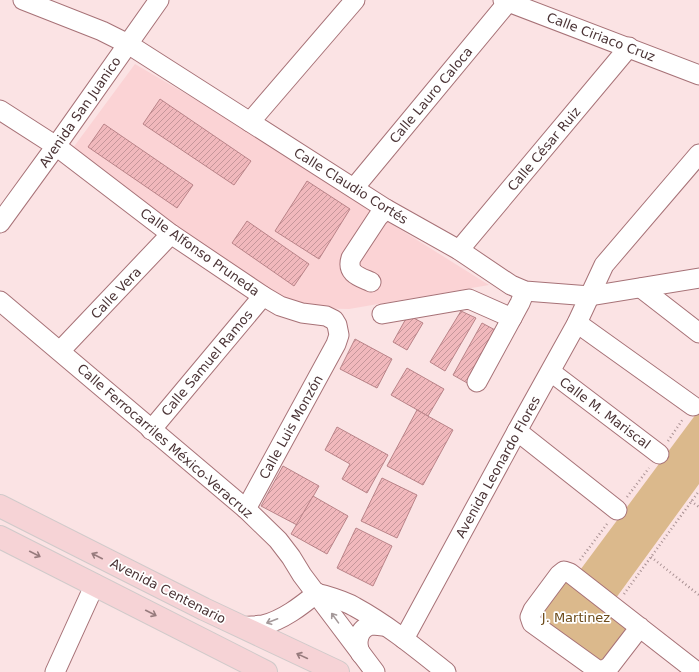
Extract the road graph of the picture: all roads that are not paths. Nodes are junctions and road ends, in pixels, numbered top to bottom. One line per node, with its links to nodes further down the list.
1 (23, 0): 5 (street, Calle Claudio Cortés)
2 (159, 0): 5 (street, Avenida San Juanico)
3 (355, 0): 9 (street)
4 (506, 1): 6 (street, Calle Ciriaco Cruz); 12 (street, Calle Lauro Caloca)
5 (128, 44): 9 (street, Calle Claudio Cortés); 10 (street, Avenida San Juanico)
6 (629, 47): 7 (street, Calle Ciriaco Cruz); 16 (street, Calle César Ruiz)
7 (699, 75)
8 (0, 110): 10 (street, Calle Alfonso Pruneda)
9 (250, 122): 12 (street, Calle Claudio Cortés)
10 (56, 146): 14 (street, Avenida San Juanico); 15 (street, Calle Alfonso Pruneda)
11 (699, 154): 22 (street, Avenida Leonardo Flores)
12 (354, 188): 13 (street, Calle Claudio Cortés)
13 (386, 209): 16 (street, Calle Claudio Cortés); 18 (street)
14 (0, 223)
15 (171, 234): 21 (street, Calle Alfonso Pruneda); 29 (street, Calle Vera)
16 (459, 250): 20 (street, Calle Claudio Cortés)
17 (699, 278): 19 (street, Calle Claudio Cortés)
18 (372, 282)
19 (641, 288): 22 (street, Calle Claudio Cortés); 27 (street)
20 (525, 291): 22 (street, Calle Claudio Cortés); 25 (street)
21 (263, 296): 28 (street, Calle Alfonso Pruneda); 33 (street, Calle Samuel Ramos)
22 (590, 296): 26 (street, Avenida Leonardo Flores)
23 (0, 301): 29 (street, Calle Ferrocarriles México-Veracruz)
24 (382, 314): 25 (street)
25 (512, 318): 31 (street)
26 (577, 323): 30 (street, Avenida Leonardo Flores); 32 (street)
27 (699, 333)
28 (336, 344): 37 (street, Calle Luis Monzón)
29 (60, 351): 33 (street, Calle Ferrocarriles México-Veracruz)
30 (551, 372): 34 (street, Avenida Leonardo Flores); 35 (street, Calle M. Mariscal)
31 (477, 382)
32 (692, 406)
33 (151, 430): 37 (street, Calle Ferrocarriles México-Veracruz)
34 (517, 431): 38 (street); 45 (street, Avenida Leonardo Flores)
35 (659, 454)
36 (0, 506): 43 (main road, Avenida Centenario, one-way to 36)
37 (246, 509): 41 (street, Calle Ferrocarriles México-Veracruz)
38 (617, 510)
39 (0, 536): 40 (main road, Avenida Centenario, one-way to 40)
40 (94, 584): 47 (street); 48 (main road, Avenida Centenario, one-way to 48)
41 (317, 593): 42 (street); 43 (street, one-way to 43); 46 (street, Calle Ferrocarriles México-Veracruz, one-way to 41)
42 (385, 626): 45 (street); 46 (street)
43 (241, 627): 49 (main road, Avenida Centenario, one-way to 43)
44 (640, 628): 44 (street); 52 (street)
45 (404, 639): 51 (street)
46 (361, 654): 50 (street, Calle Ferrocarriles México-Veracruz)
47 (55, 672)
48 (266, 672)
49 (338, 672)
50 (375, 672)
51 (446, 672)
52 (697, 672)

